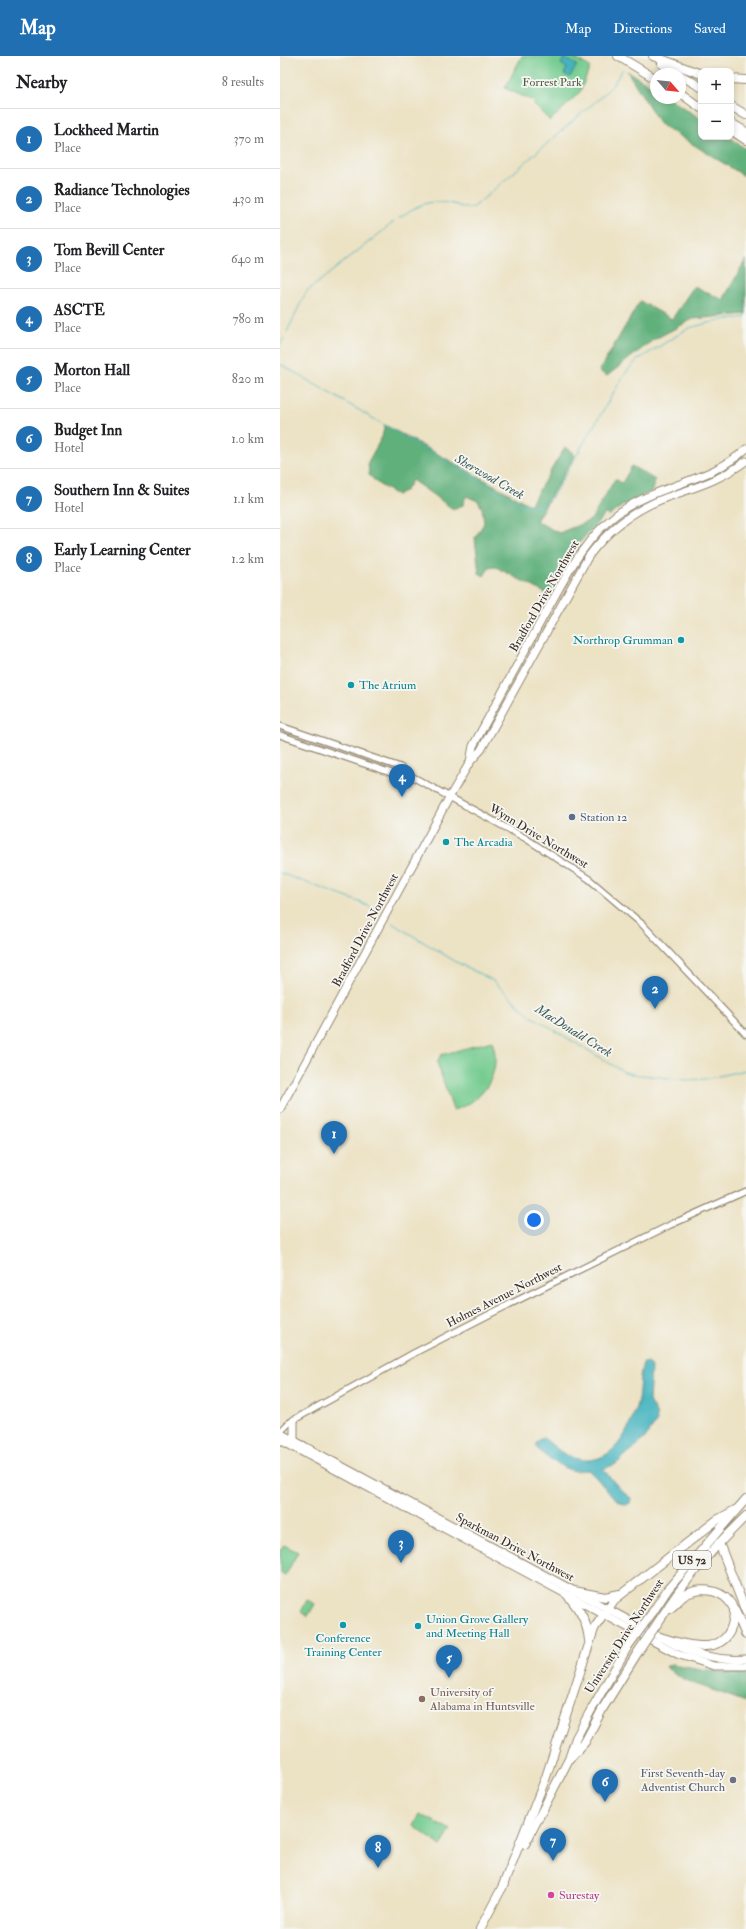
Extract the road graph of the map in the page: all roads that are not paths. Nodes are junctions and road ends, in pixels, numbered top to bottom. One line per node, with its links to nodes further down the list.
1 (618, 56): 6 (highway)
2 (649, 56): 4 (highway)
3 (653, 56): 5 (highway)
4 (669, 68)
5 (698, 73)
6 (650, 75)
7 (686, 78): 10 (highway)
8 (734, 79): 9 (highway)
9 (746, 80)
10 (698, 85)
11 (686, 96): 13 (highway)
12 (686, 97): 14 (highway)
13 (699, 104)
14 (698, 106)
15 (734, 108): 16 (highway)
16 (746, 115)
17 (734, 125): 19 (highway)
18 (734, 132): 20 (highway)
19 (746, 132)
20 (746, 140)
21 (746, 449): 25 (main road, Bradford Drive Northwest)
22 (746, 461): 25 (main road, Bradford Drive Northwest)
23 (280, 726): 26 (street, Wynn Drive Northwest)
24 (280, 735): 26 (street, Wynn Drive Northwest)
25 (470, 762): 27 (main road, Bradford Drive Northwest)
26 (411, 776): 27 (street, Wynn Drive Northwest)
27 (450, 796): 28 (street, Wynn Drive Northwest); 29 (main road, Bradford Drive Northwest)
28 (746, 1034)
29 (280, 1109)
30 (746, 1191): 31 (street, Holmes Avenue Northwest)
31 (294, 1420): 32 (street, Holmes Avenue Northwest); 34 (main road)
32 (280, 1432): 34 (main road, Sparkman Drive Northwest)
33 (280, 1440): 39 (main road, Sparkman Drive Northwest)
34 (294, 1440): 39 (main road, Sparkman Drive Northwest)
35 (746, 1499): 36 (highway, University Drive Northwest / US 72)
36 (735, 1510): 40 (highway); 50 (highway, University Drive Northwest / US 72, bridge)
37 (746, 1516): 38 (highway, University Drive Northwest / US 72)
38 (719, 1543): 43 (highway); 44 (highway, University Drive Northwest / US 72)
39 (571, 1594): 40 (highway); 42 (main road, Sparkman Drive Northwest); 47 (highway)
40 (621, 1594): 42 (highway)
41 (734, 1611): 44 (highway); 45 (highway); 46 (highway)
42 (607, 1612): 46 (main road, Sparkman Drive Northwest); 47 (highway); 49 (main road, Sparkman Drive Northwest)
43 (746, 1612)
44 (663, 1615): 51 (highway, University Drive Northwest / US 72, bridge)
45 (746, 1635)
46 (660, 1637): 48 (main road, Sparkman Drive Northwest)
47 (589, 1644): 53 (highway)
48 (746, 1659)
49 (746, 1666)
50 (611, 1674): 51 (highway, US 72); 52 (highway, University Drive Northwest / US 72)
51 (594, 1724): 52 (highway, University Drive Northwest / US 72)
52 (569, 1759): 53 (highway, University Drive Northwest / US 72)
53 (502, 1888): 54 (highway, University Drive Northwest / US 72)
54 (480, 1929)

